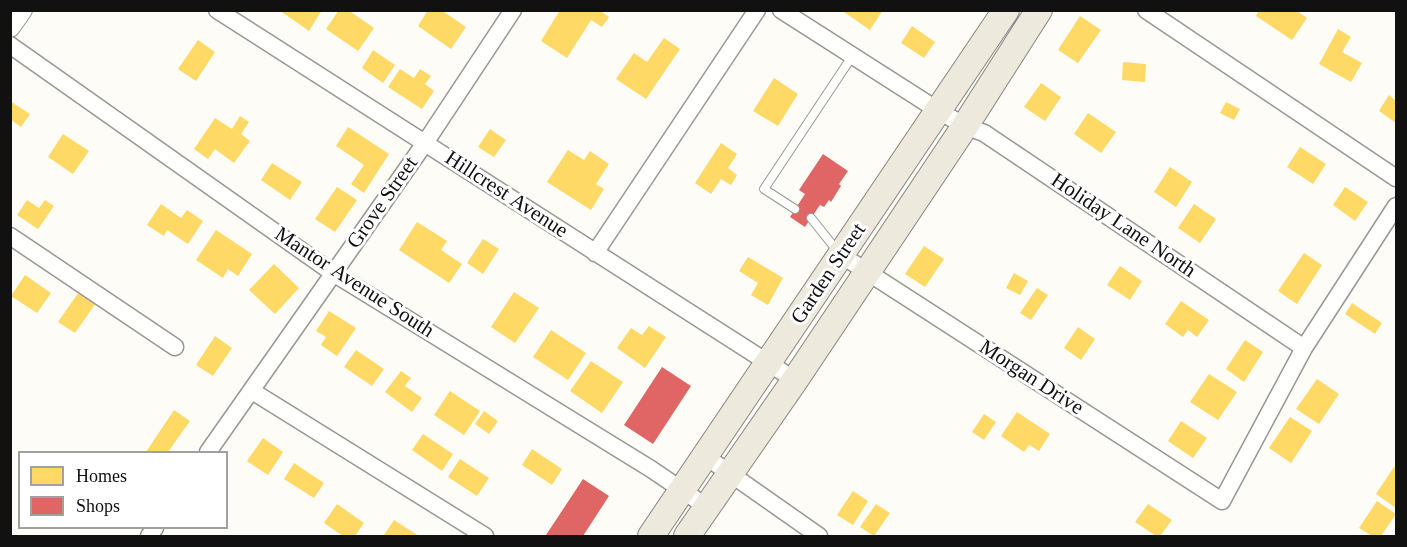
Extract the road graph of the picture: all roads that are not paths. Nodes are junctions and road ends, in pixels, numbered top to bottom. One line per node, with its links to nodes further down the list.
1 (22, 10): 9 (street)
2 (217, 10): 14 (street, Hillcrest Avenue)
3 (513, 10): 14 (street, Grove Street)
4 (757, 10): 20 (street)
5 (781, 10): 11 (street, Holiday Lane North)
6 (1006, 10): 12 (main road, Garden Street)
7 (1039, 10): 13 (main road, Garden Street)
8 (1146, 10): 15 (street)
9 (10, 27)
10 (10, 45): 23 (street, Mantor Avenue South)
11 (853, 55): 12 (street, Holiday Lane North); 17 (lane)
12 (939, 111): 13 (street, Holiday Lane North); 21 (main road, Garden Street)
13 (965, 126): 22 (main road, Garden Street); 25 (street, Holiday Lane North)
14 (425, 143): 20 (street, Hillcrest Avenue); 23 (street, Grove Street)
15 (1396, 178)
16 (1396, 206): 25 (street)
17 (795, 209)
18 (811, 218): 21 (lane)
19 (10, 237): 24 (street)
20 (595, 253): 26 (street, Hillcrest Avenue)
21 (841, 255): 22 (street, Morgan Drive); 26 (main road, Garden Street)
22 (867, 272): 25 (street, Morgan Drive); 27 (main road, Garden Street)
23 (333, 273): 28 (street, Grove Street); 32 (street, Mantor Avenue South)
24 (175, 347)
25 (1304, 348)
26 (768, 363): 27 (street, Hillcrest Avenue); 30 (main road, Garden Street)
27 (795, 380): 31 (main road, Garden Street)
28 (252, 391): 29 (street, Grove Street); 34 (street)
29 (209, 451)
30 (705, 456): 31 (street); 32 (main road, Garden Street)
31 (730, 474): 33 (main road, Garden Street); 37 (street)
32 (682, 490): 33 (street, Mantor Avenue South); 35 (main road, Garden Street)
33 (707, 507): 36 (main road, Garden Street)
34 (485, 537)
35 (651, 537)
36 (687, 537)
37 (819, 537)

